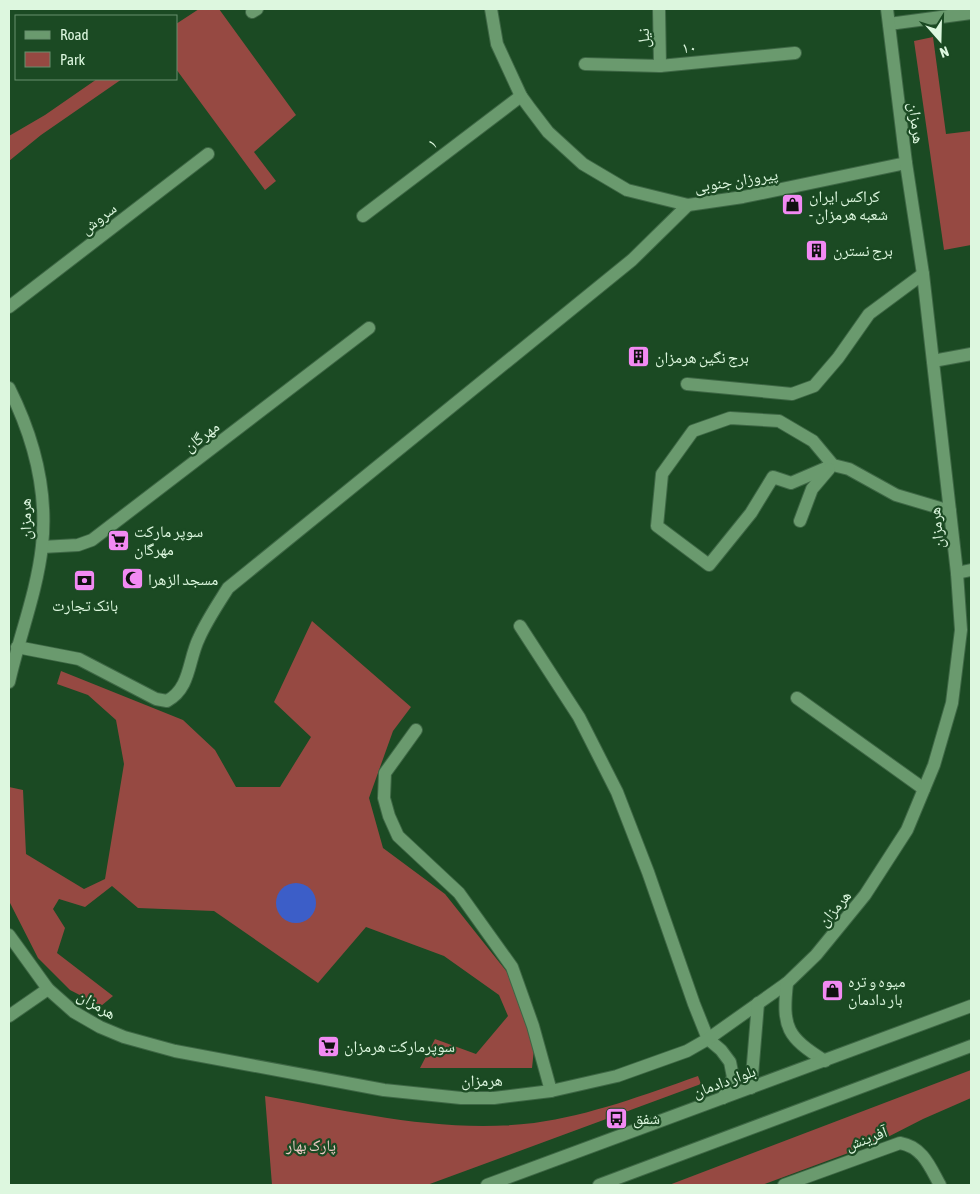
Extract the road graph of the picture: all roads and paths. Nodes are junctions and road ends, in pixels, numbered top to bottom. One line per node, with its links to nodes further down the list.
1 (491, 9): 9 (street, پیروزان جنوبی)
2 (659, 9): 8 (street, نیل)
3 (887, 9): 5 (street, هرمزان)
4 (971, 13): 5 (street)
5 (888, 24): 11 (street, هرمزان)
6 (795, 53): 8 (street, ۱۰)
7 (585, 64): 8 (street, ۱۰)
8 (660, 66)
9 (521, 96): 12 (street, پیروزان جنوبی); 13 (street, ۱)
10 (208, 154): 15 (street, سروش)
11 (906, 163): 12 (street, پیروزان جنوبی); 14 (street, هرمزان)
12 (688, 205): 28 (street)
13 (363, 216)
14 (923, 274): 18 (street, هرمزان); 19 (street)
15 (9, 307)
16 (370, 328): 24 (street, مهرگان)
17 (971, 354): 18 (street)
18 (933, 361): 22 (street, هرمزان)
19 (687, 384)
20 (9, 388): 24 (street, هرمزان)
21 (832, 465): 21 (street); 22 (street); 23 (street)
22 (950, 511): 26 (street, هرمزان)
23 (800, 521)
24 (42, 547): 28 (street, هرمزان)
25 (971, 570): 26 (street)
26 (957, 573): 32 (street, هرمزان)
27 (520, 626): 39 (street)
28 (17, 647): 29 (street, هرمزان)
29 (9, 682)
30 (797, 698): 32 (street)
31 (416, 730): 43 (street)
32 (924, 789): 34 (street, هرمزان)
33 (9, 935): 35 (street, هرمزان)
34 (787, 983): 36 (street, هرمزان); 41 (street)
35 (48, 988): 38 (street); 43 (street, هرمزان)
36 (758, 1003): 39 (street, هرمزان); 42 (street)
37 (971, 1006): 41 (street, بلوار دادمان)
38 (9, 1016)
39 (708, 1039): 43 (street, هرمزان); 44 (street)
40 (971, 1046): 46 (street)
41 (824, 1061): 42 (street, بلوار دادمان)
42 (751, 1088): 44 (street, بلوار دادمان)
43 (551, 1091)
44 (723, 1098): 45 (street, بلوار دادمان)
45 (487, 1185)
46 (599, 1185)
47 (784, 1185): 48 (street, آفرینش)
48 (940, 1185)

